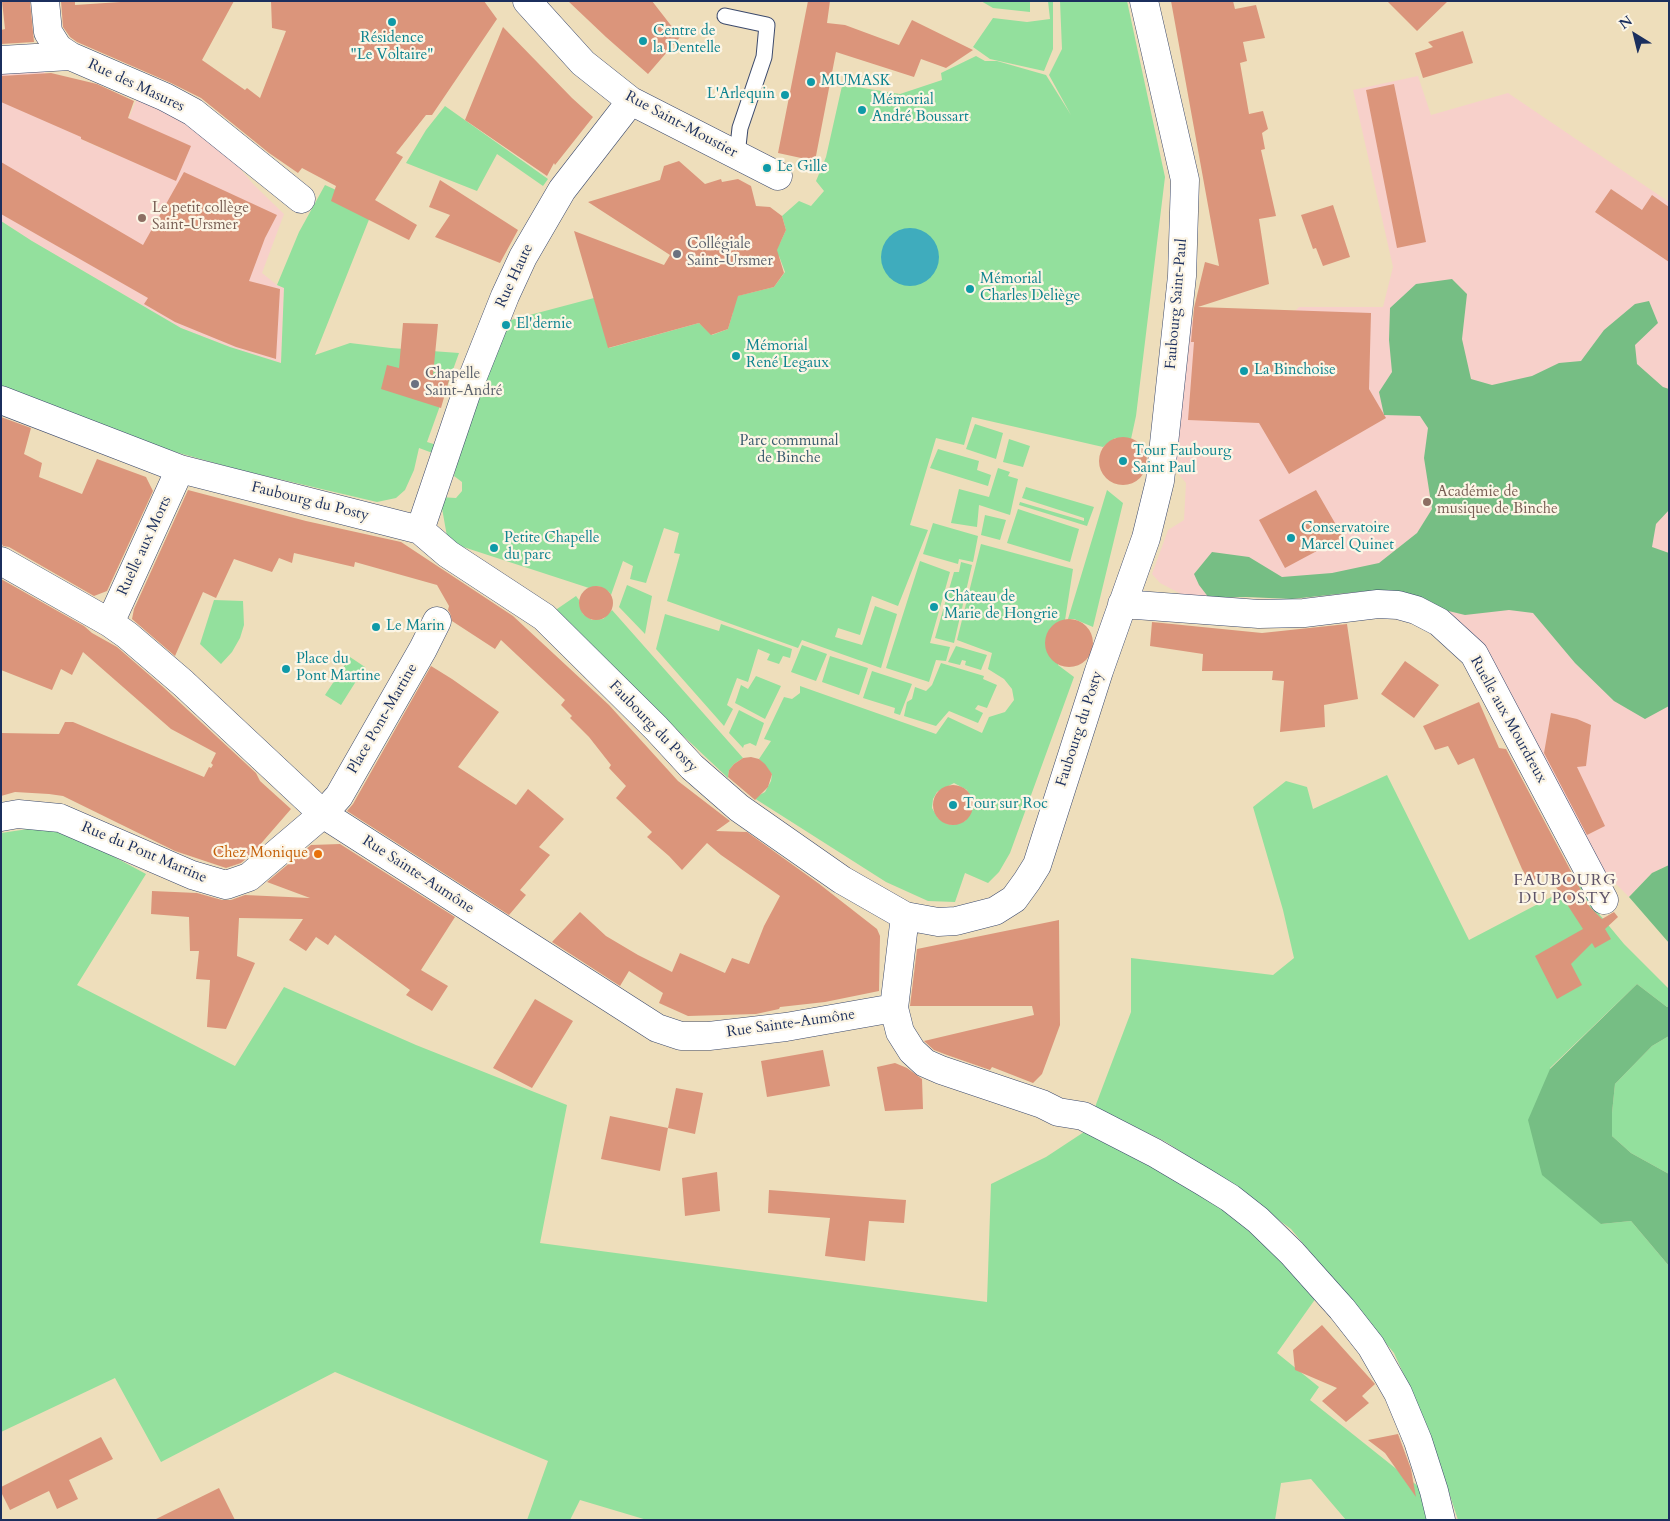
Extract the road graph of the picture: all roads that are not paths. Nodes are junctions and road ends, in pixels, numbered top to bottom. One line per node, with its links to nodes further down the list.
1 (45, 1): 5 (street)
2 (527, 1): 7 (street, Rue Saint-Moustier)
3 (1144, 1): 15 (street, Faubourg Saint-Paul)
4 (725, 16): 8 (lane)
5 (70, 56): 6 (street, Rue des Masures); 10 (street, Rue des Masures)
6 (1, 60)
7 (631, 101): 8 (street, Rue Saint-Moustier); 13 (street, Rue Haute)
8 (737, 155): 9 (street, Rue Saint-Moustier)
9 (778, 176)
10 (301, 199)
11 (1, 400): 12 (street, Faubourg du Posty)
12 (180, 469): 13 (street, Faubourg du Posty); 17 (street, Ruelle aux Morts)
13 (420, 530): 21 (street, Faubourg du Posty)
14 (1, 561): 17 (street, Rue Sainte-Aumône)
15 (1122, 604): 20 (street, Ruelle aux Mourdreux); 21 (street, Faubourg du Posty)
16 (437, 621): 18 (street, Place Pont-Martine)
17 (110, 623): 18 (street, Rue Sainte-Aumône)
18 (323, 814): 19 (street, Rue du Pont Martine); 22 (street, Rue Sainte-Aumône)
19 (1, 817)
20 (1604, 900)
21 (905, 916): 22 (street)
22 (894, 1008): 23 (street)
23 (1442, 1520)

